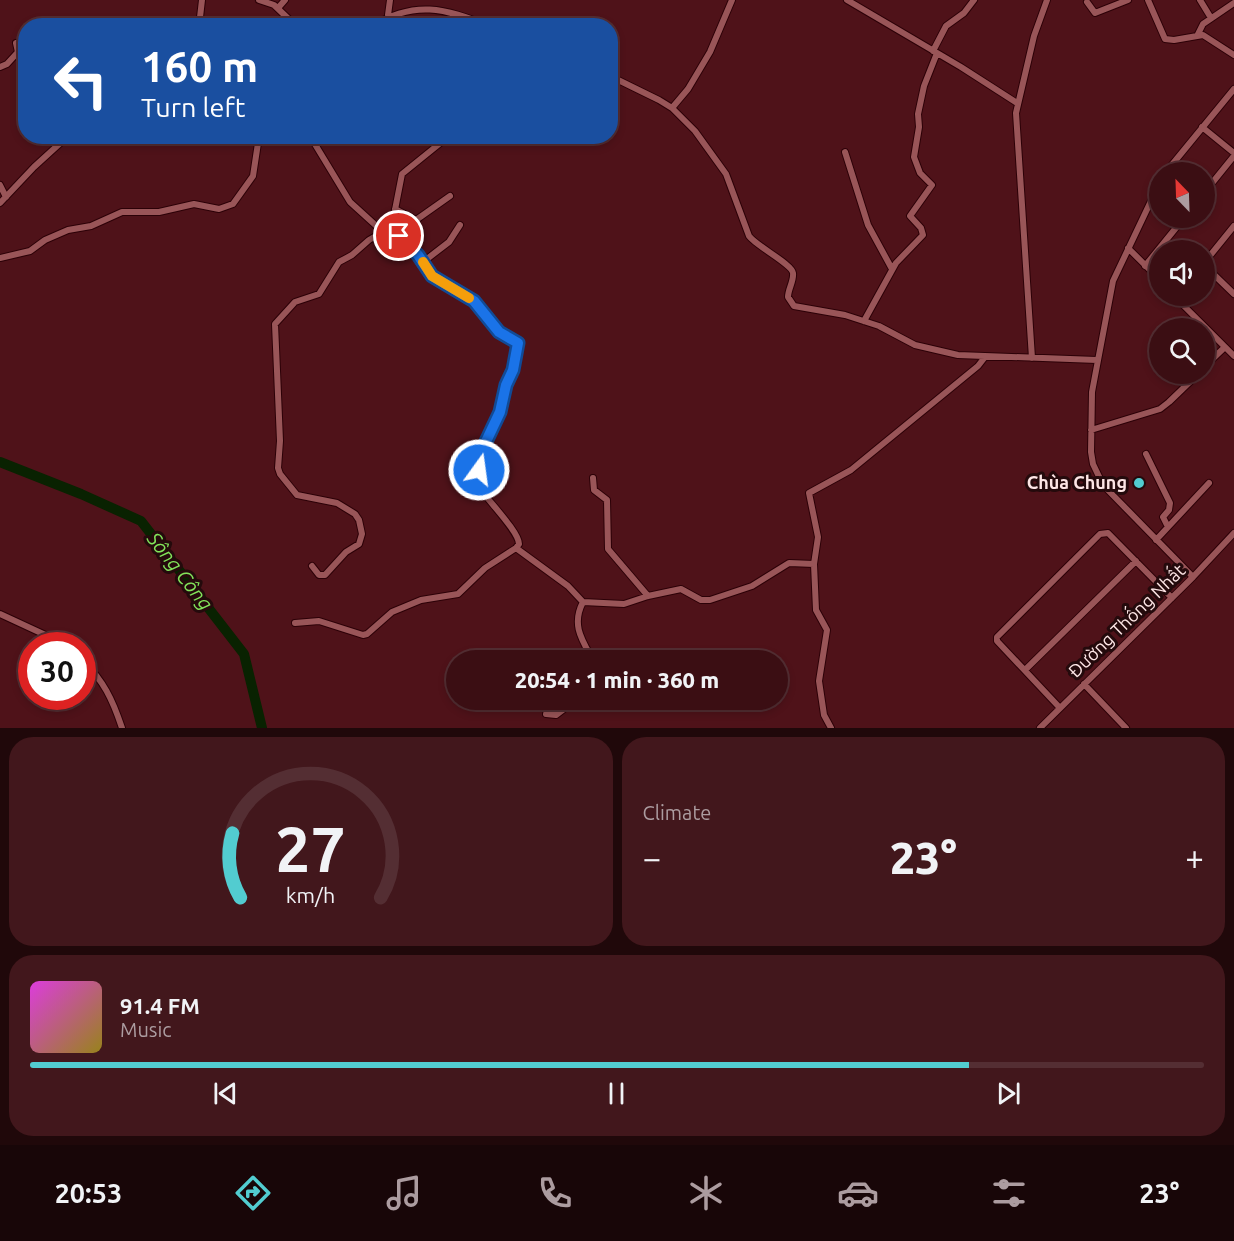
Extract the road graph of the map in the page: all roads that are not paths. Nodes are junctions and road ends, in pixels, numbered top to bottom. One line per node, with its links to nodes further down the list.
1 (202, 0): 16 (street)
2 (259, 0): 14 (street)
3 (285, 0): 14 (street)
4 (390, 0): 15 (street)
5 (732, 0): 29 (street)
6 (847, 0): 23 (street)
7 (974, 0): 23 (street)
8 (1047, 0): 28 (street)
9 (1128, 0): 12 (street)
10 (1148, 0): 21 (street)
11 (1200, 0): 20 (street)
12 (1087, 2)
13 (1234, 3): 20 (street)
14 (276, 4): 17 (street)
15 (388, 15): 18 (street); 19 (street)
16 (200, 18)
17 (289, 18)
18 (384, 18)
19 (470, 18)
20 (1211, 18): 21 (street)
21 (1198, 34): 24 (street)
22 (16, 43): 25 (street)
23 (935, 52): 28 (street); 54 (street)
24 (1234, 55)
25 (0, 67)
26 (618, 80): 29 (street)
27 (1234, 89): 30 (street)
28 (1017, 103): 64 (street)
29 (672, 108): 59 (street)
30 (1202, 127): 36 (street); 37 (street)
31 (59, 144): 41 (street)
32 (258, 144): 51 (street)
33 (315, 144): 48 (street)
34 (439, 144): 44 (street)
35 (845, 153): 54 (street)
36 (1234, 155): 38 (street)
37 (1174, 162)
38 (1215, 179)
39 (0, 185): 41 (street)
40 (450, 196): 44 (street)
41 (6, 197): 42 (street)
42 (0, 203)
43 (1149, 205): 49 (street)
44 (395, 209): 48 (street)
45 (460, 225): 52 (street)
46 (1234, 226): 50 (street)
47 (1177, 228): 53 (street)
48 (386, 230): 52 (street); 77 (street)
49 (1128, 248): 53 (street); 65 (street)
50 (1215, 250)
51 (0, 258)
52 (423, 262): 74 (street)
53 (1145, 266): 55 (street)
54 (892, 268): 59 (street)
55 (1149, 270)
56 (1215, 275): 57 (street)
57 (1234, 294)
58 (1186, 306): 60 (street)
59 (864, 321): 62 (street)
60 (1225, 347): 61 (street); 63 (street)
61 (1234, 356)
62 (985, 357): 64 (street); 76 (street)
63 (1215, 357)
64 (1032, 358): 65 (street)
65 (1097, 360): 67 (street)
66 (1188, 384): 67 (street)
67 (1091, 430): 73 (street)
68 (1146, 454): 71 (street)
69 (593, 478): 79 (street)
70 (1209, 483): 71 (street)
71 (1168, 527): 73 (street)
72 (1234, 533): 78 (street, Đường Thống Nhất)
73 (1156, 540): 78 (street)
74 (516, 548): 81 (street); 83 (street)
75 (1136, 561): 80 (street); 86 (street); 86 (street)
76 (814, 564): 79 (street); 93 (street)
77 (312, 566)
78 (1193, 577): 80 (street, Đường Thống Nhất)
79 (648, 596): 81 (street)
80 (1172, 598): 88 (street, Đường Thống Nhất)
81 (583, 602): 85 (street)
82 (0, 614): 84 (street)
83 (295, 624)
84 (39, 632)
85 (588, 650)
86 (1025, 670): 89 (street)
87 (96, 674): 92 (street)
88 (1084, 684): 89 (street, Đường Thống Nhất); 95 (street)
89 (1060, 708): 94 (street, Đường Thống Nhất)
90 (563, 710): 91 (street)
91 (546, 714)
92 (122, 728)
93 (831, 728)
94 (1040, 728)
95 (1126, 728)

